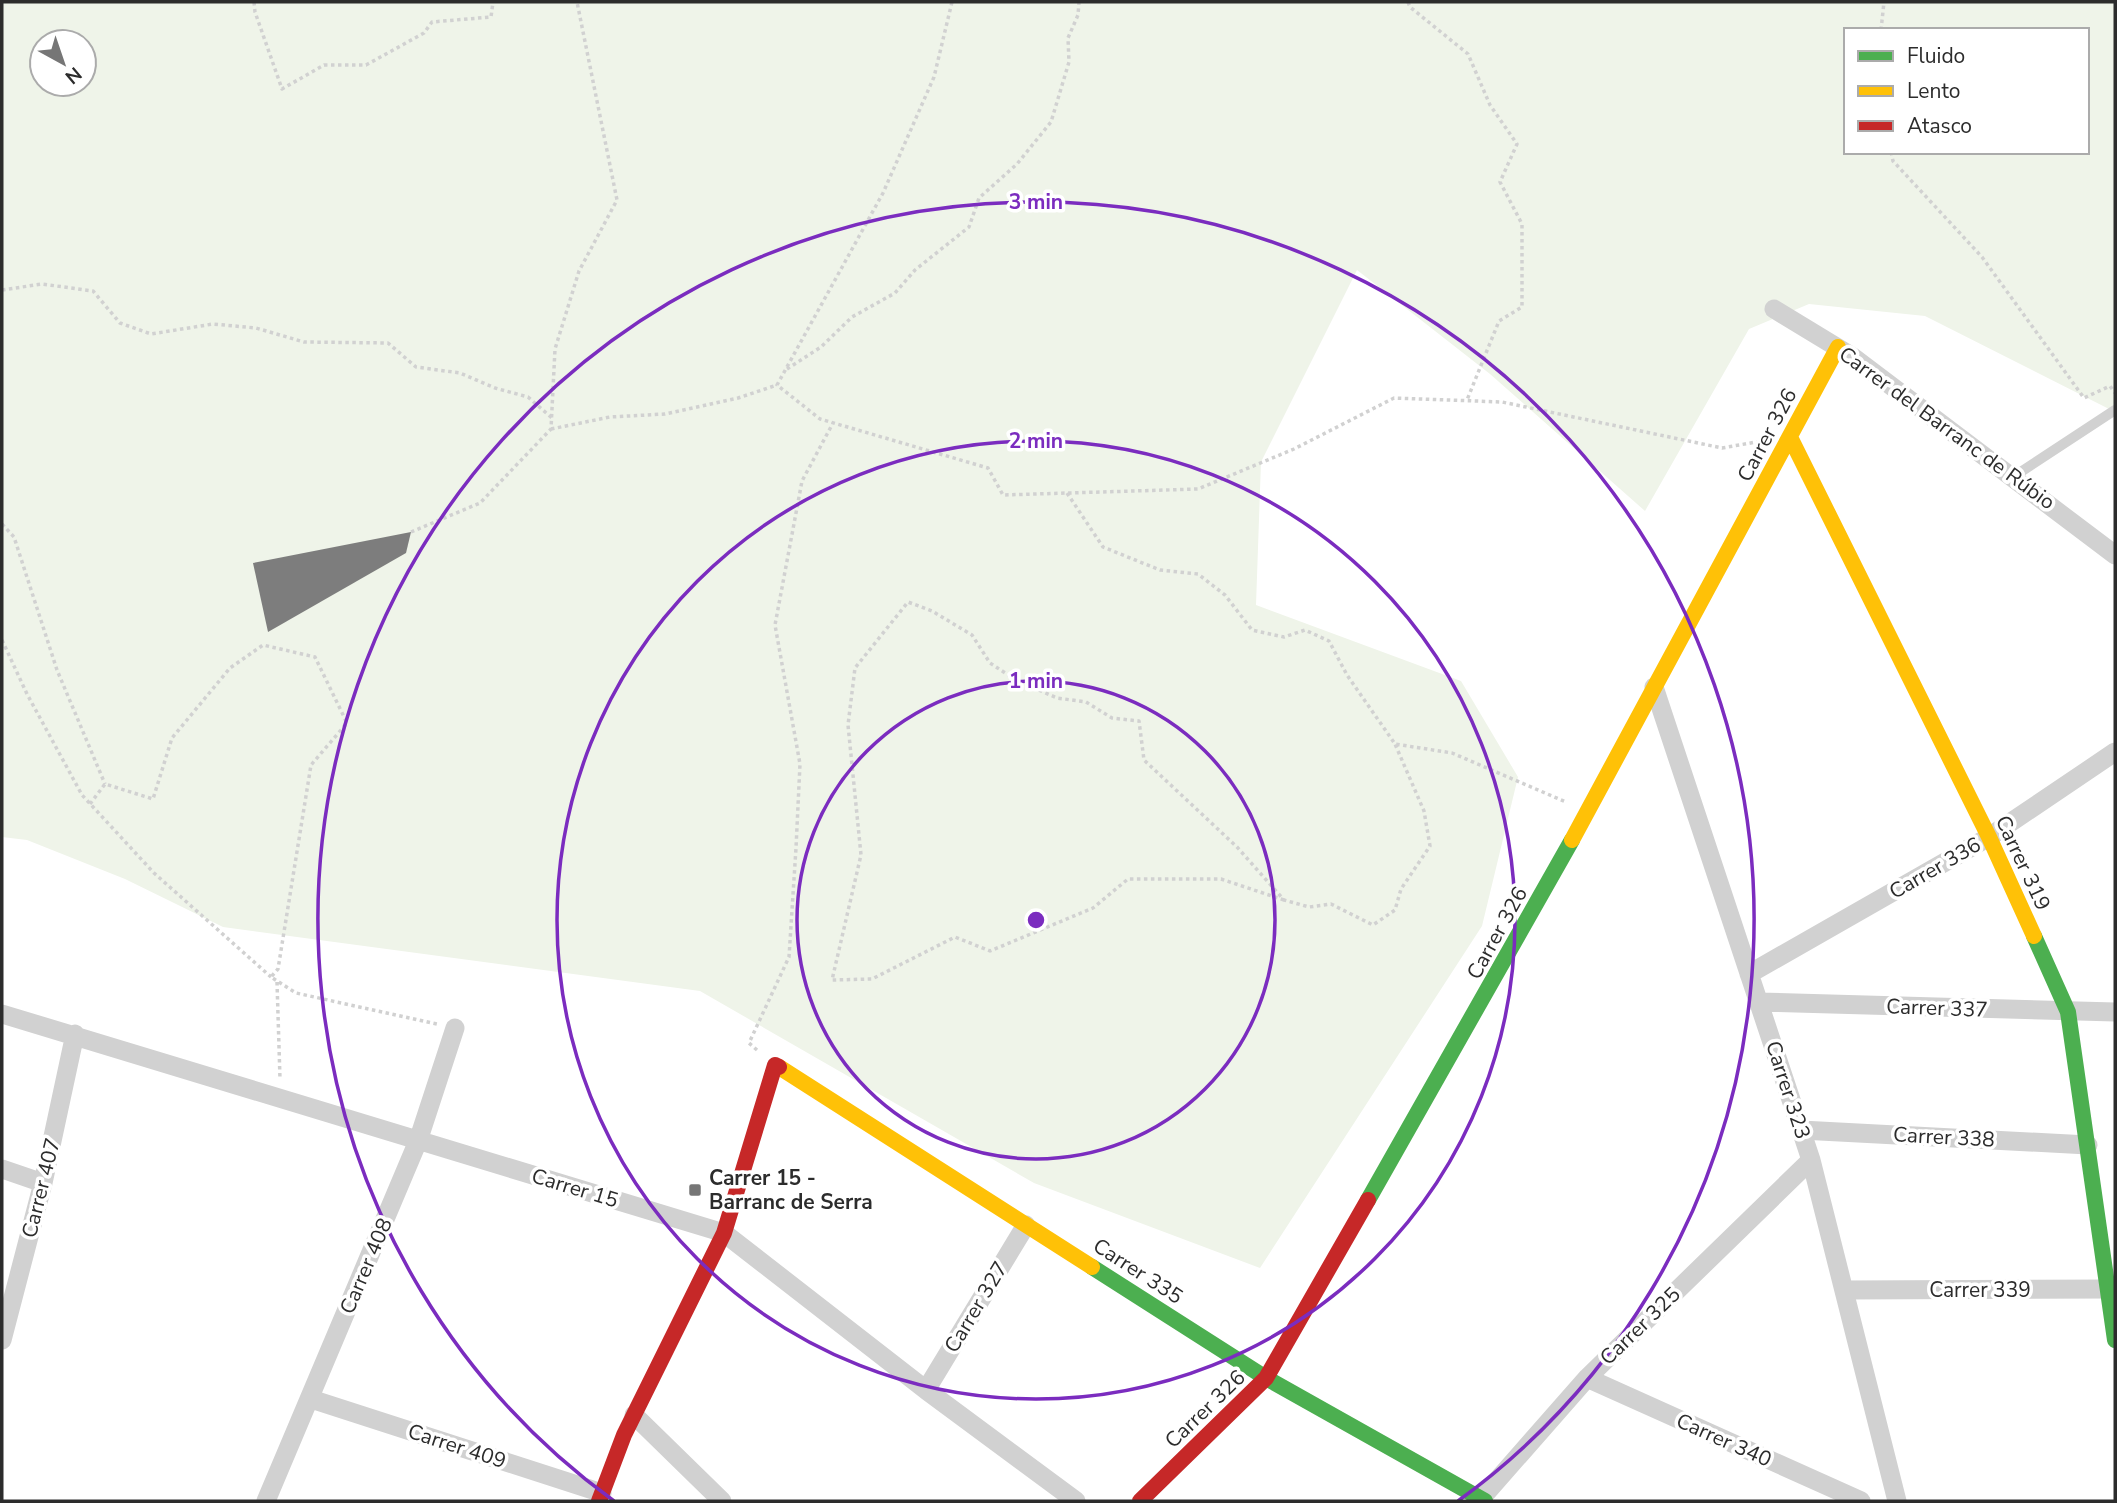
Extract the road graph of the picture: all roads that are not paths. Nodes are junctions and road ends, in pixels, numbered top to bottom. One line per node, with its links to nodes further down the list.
1 (1774, 309): 2 (street, Carrer del Barranc de Rúbio)
2 (1838, 347): 4 (street, Carrer 326); 5 (street, Carrer del Barranc de Rúbio)
3 (2115, 410): 5 (lane)
4 (1790, 436): 7 (street, Carrer 326); 9 (street, Carrer 319)
5 (2013, 477): 6 (street, Carrer del Barranc de Rúbio)
6 (2115, 555)
7 (1654, 687): 10 (street, Carrer 323); 29 (street, Carrer 326)
8 (2115, 752): 9 (street, Carrer 336)
9 (1989, 837): 10 (street, Carrer 336); 12 (street, Carrer 319)
10 (1749, 974): 11 (street, Carrer 323)
11 (1759, 1002): 12 (street, Carrer 337); 17 (street, Carrer 323)
12 (2068, 1012): 13 (street, Carrer 337); 19 (street, Carrer 319)
13 (2115, 1013)
14 (2, 1014): 16 (street, Carrer 15)
15 (455, 1028): 18 (street, Carrer 408)
16 (75, 1034): 18 (street, Carrer 15); 22 (street, Carrer 407)
17 (1801, 1130): 19 (street, Carrer 338); 20 (street, Carrer 323)
18 (418, 1141): 24 (street, Carrer 15); 32 (street, Carrer 408)
19 (2088, 1144): 25 (street, Carrer 319)
20 (1811, 1160): 26 (street, Carrer 323); 30 (street, Carrer 325)
21 (2, 1169): 22 (street)
22 (43, 1183): 27 (street, Carrer 407)
23 (1026, 1225): 24 (street, Carrer 335); 29 (street, Carrer 335); 31 (street, Carrer 327)
24 (724, 1233): 31 (street, Carrer 15); 33 (street)
25 (2113, 1289): 26 (street, Carrer 339); 28 (street, Carrer 319)
26 (1844, 1290): 41 (street, Carrer 323)
27 (2, 1336)
28 (2115, 1340)
29 (1266, 1378): 35 (street, Carrer 335); 39 (street, Carrer 326)
30 (1587, 1378): 35 (street, Carrer 325); 40 (street, Carrer 340)
31 (926, 1390): 38 (street, Carrer 15)
32 (311, 1399): 34 (street, Carrer 409); 36 (street, Carrer 408)
33 (634, 1415): 34 (street); 37 (street)
34 (601, 1497)
35 (1482, 1500)
36 (266, 1501)
37 (722, 1501)
38 (1076, 1501)
39 (1140, 1501)
40 (1861, 1501)
41 (1897, 1501)

